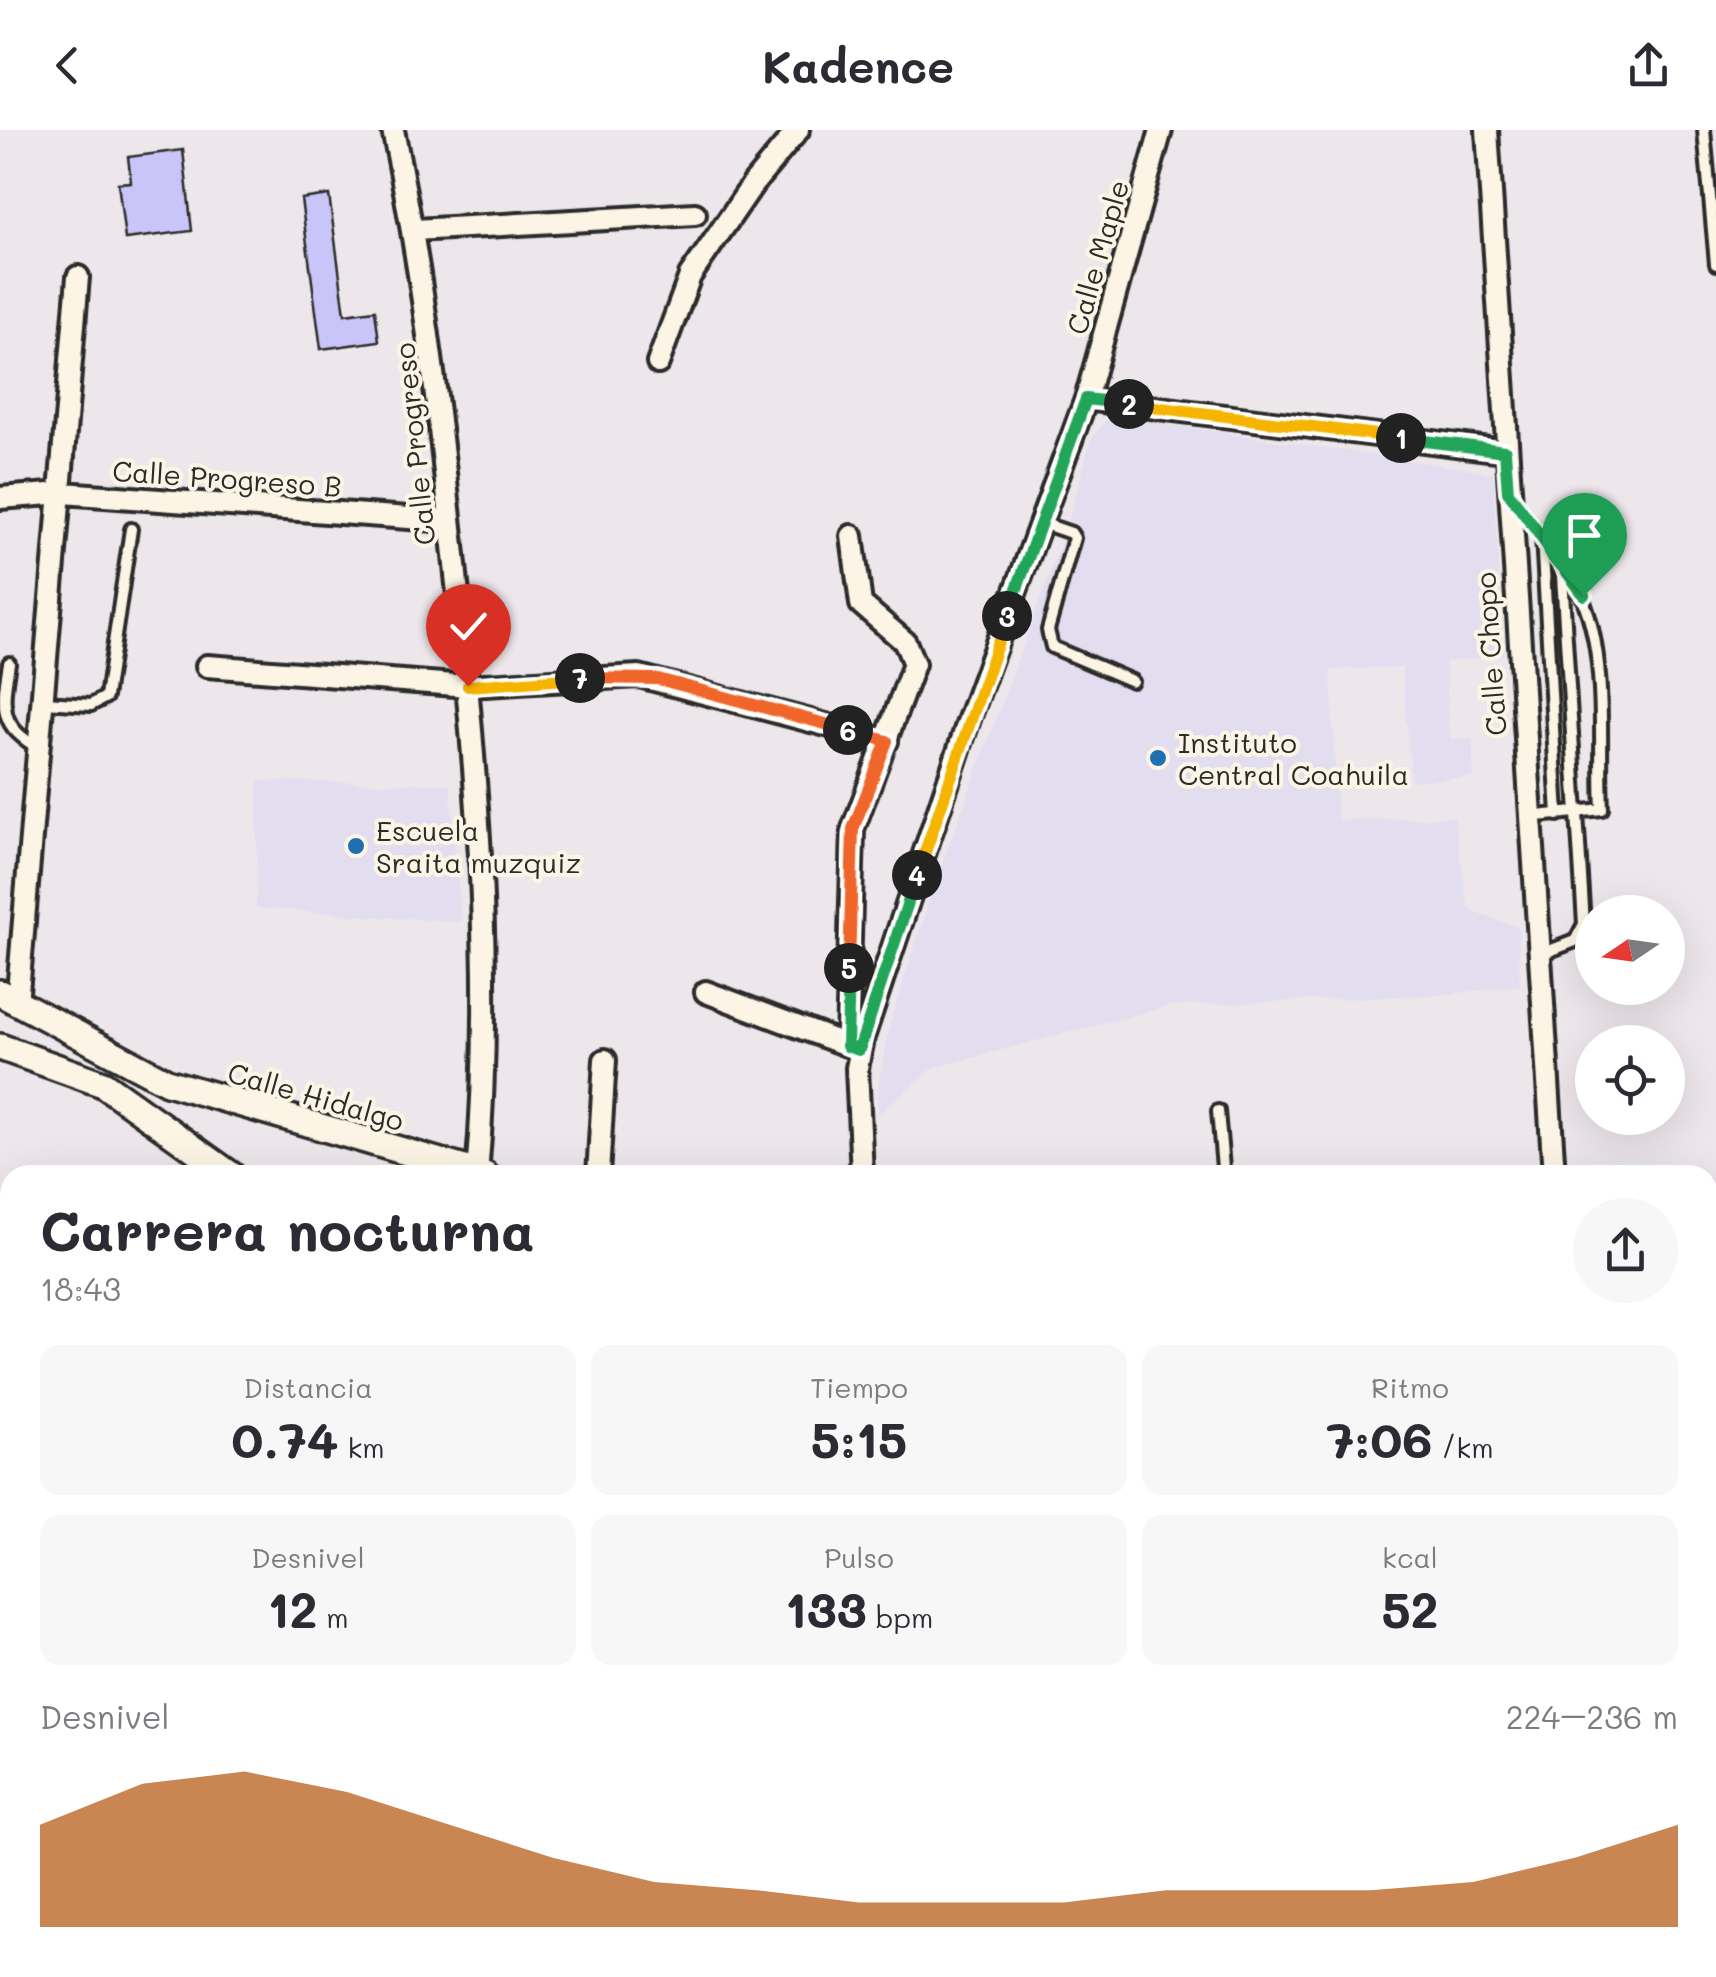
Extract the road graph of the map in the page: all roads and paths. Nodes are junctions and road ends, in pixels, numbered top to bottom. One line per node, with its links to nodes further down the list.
1 (393, 130): 7 (street, Calle Progreso)
2 (798, 130): 10 (street)
3 (1161, 130): 11 (street, Calle Maple)
4 (1487, 130): 12 (street, Calle Chopo)
5 (1704, 130): 8 (lane)
6 (695, 214): 7 (street)
7 (414, 230): 16 (street, Calle Progreso)
8 (1716, 264)
9 (78, 277): 14 (street)
10 (658, 363)
11 (1086, 399): 12 (street); 17 (street, Calle Maple)
12 (1505, 451): 13 (street, Calle Chopo)
13 (1508, 492): 19 (lane); 31 (street, Calle Chopo)
14 (63, 493): 15 (street, Calle Progreso B); 16 (street, Calle Progreso B); 26 (street)
15 (0, 498)
16 (450, 521): 25 (street, Calle Progreso)
17 (1041, 522): 24 (lane); 36 (street, Calle Maple)
18 (131, 529): 26 (lane)
19 (1542, 534): 21 (lane); 30 (lane)
20 (852, 536): 27 (street)
21 (1561, 560): 29 (lane); 29 (lane)
22 (9, 664): 28 (lane)
23 (207, 666): 25 (street)
24 (1132, 681)
25 (468, 686): 27 (street); 41 (street, Calle Progreso)
26 (45, 702): 28 (street)
27 (887, 741): 36 (street)
28 (41, 749): 34 (street)
29 (1578, 814): 30 (lane); 32 (lane)
30 (1558, 815): 31 (lane)
31 (1528, 817): 32 (street, Calle Chopo)
32 (1536, 956): 45 (street, Calle Chopo)
33 (706, 992): 36 (street)
34 (8, 998): 35 (street); 40 (street, Calle Hidalgo)
35 (0, 1045): 39 (street)
36 (853, 1048): 43 (street)
37 (604, 1060): 42 (street)
38 (1218, 1111): 44 (lane)
39 (218, 1165)
40 (449, 1165)
41 (480, 1165)
42 (599, 1165)
43 (861, 1165)
44 (1224, 1165)
45 (1553, 1165)

